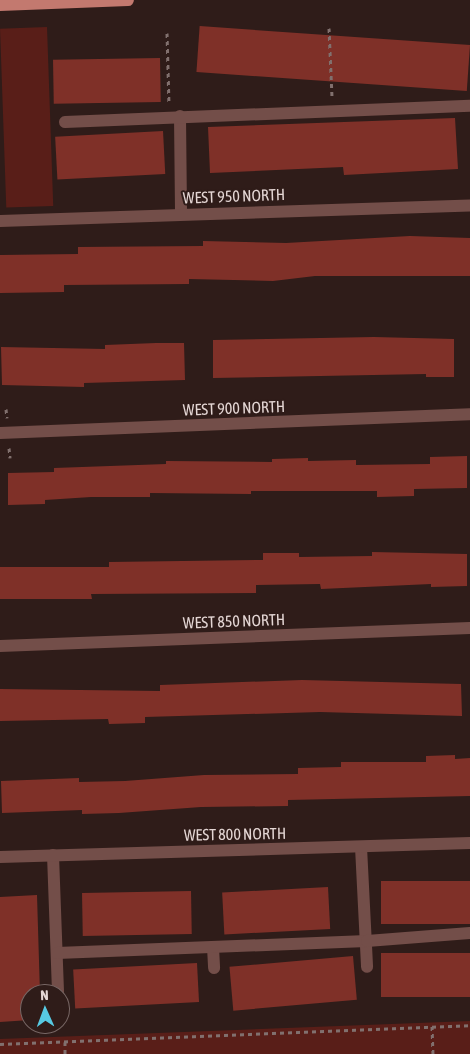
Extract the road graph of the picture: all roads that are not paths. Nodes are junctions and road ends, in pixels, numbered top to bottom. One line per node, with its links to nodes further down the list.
1 (128, 0): 2 (main road)
2 (0, 5)
3 (470, 106): 4 (street)
4 (180, 116): 5 (street); 7 (street)
5 (65, 122)
6 (470, 205): 7 (street, WEST 950 NORTH)
7 (181, 213): 8 (street, WEST 950 NORTH)
8 (0, 221)
9 (470, 414): 10 (street, WEST 900 NORTH)
10 (0, 433)
11 (470, 628): 12 (street, WEST 850 NORTH)
12 (0, 646)
13 (470, 843): 14 (street, WEST 800 NORTH)
14 (361, 847): 15 (street, WEST 800 NORTH); 18 (street)
15 (53, 855): 16 (street, WEST 800 NORTH); 20 (street)
16 (0, 857)
17 (470, 933): 18 (street)
18 (367, 941): 19 (street); 21 (street)
19 (213, 947): 20 (street); 22 (street)
20 (57, 953): 23 (street)
21 (367, 967)
22 (214, 968)
23 (58, 984)

